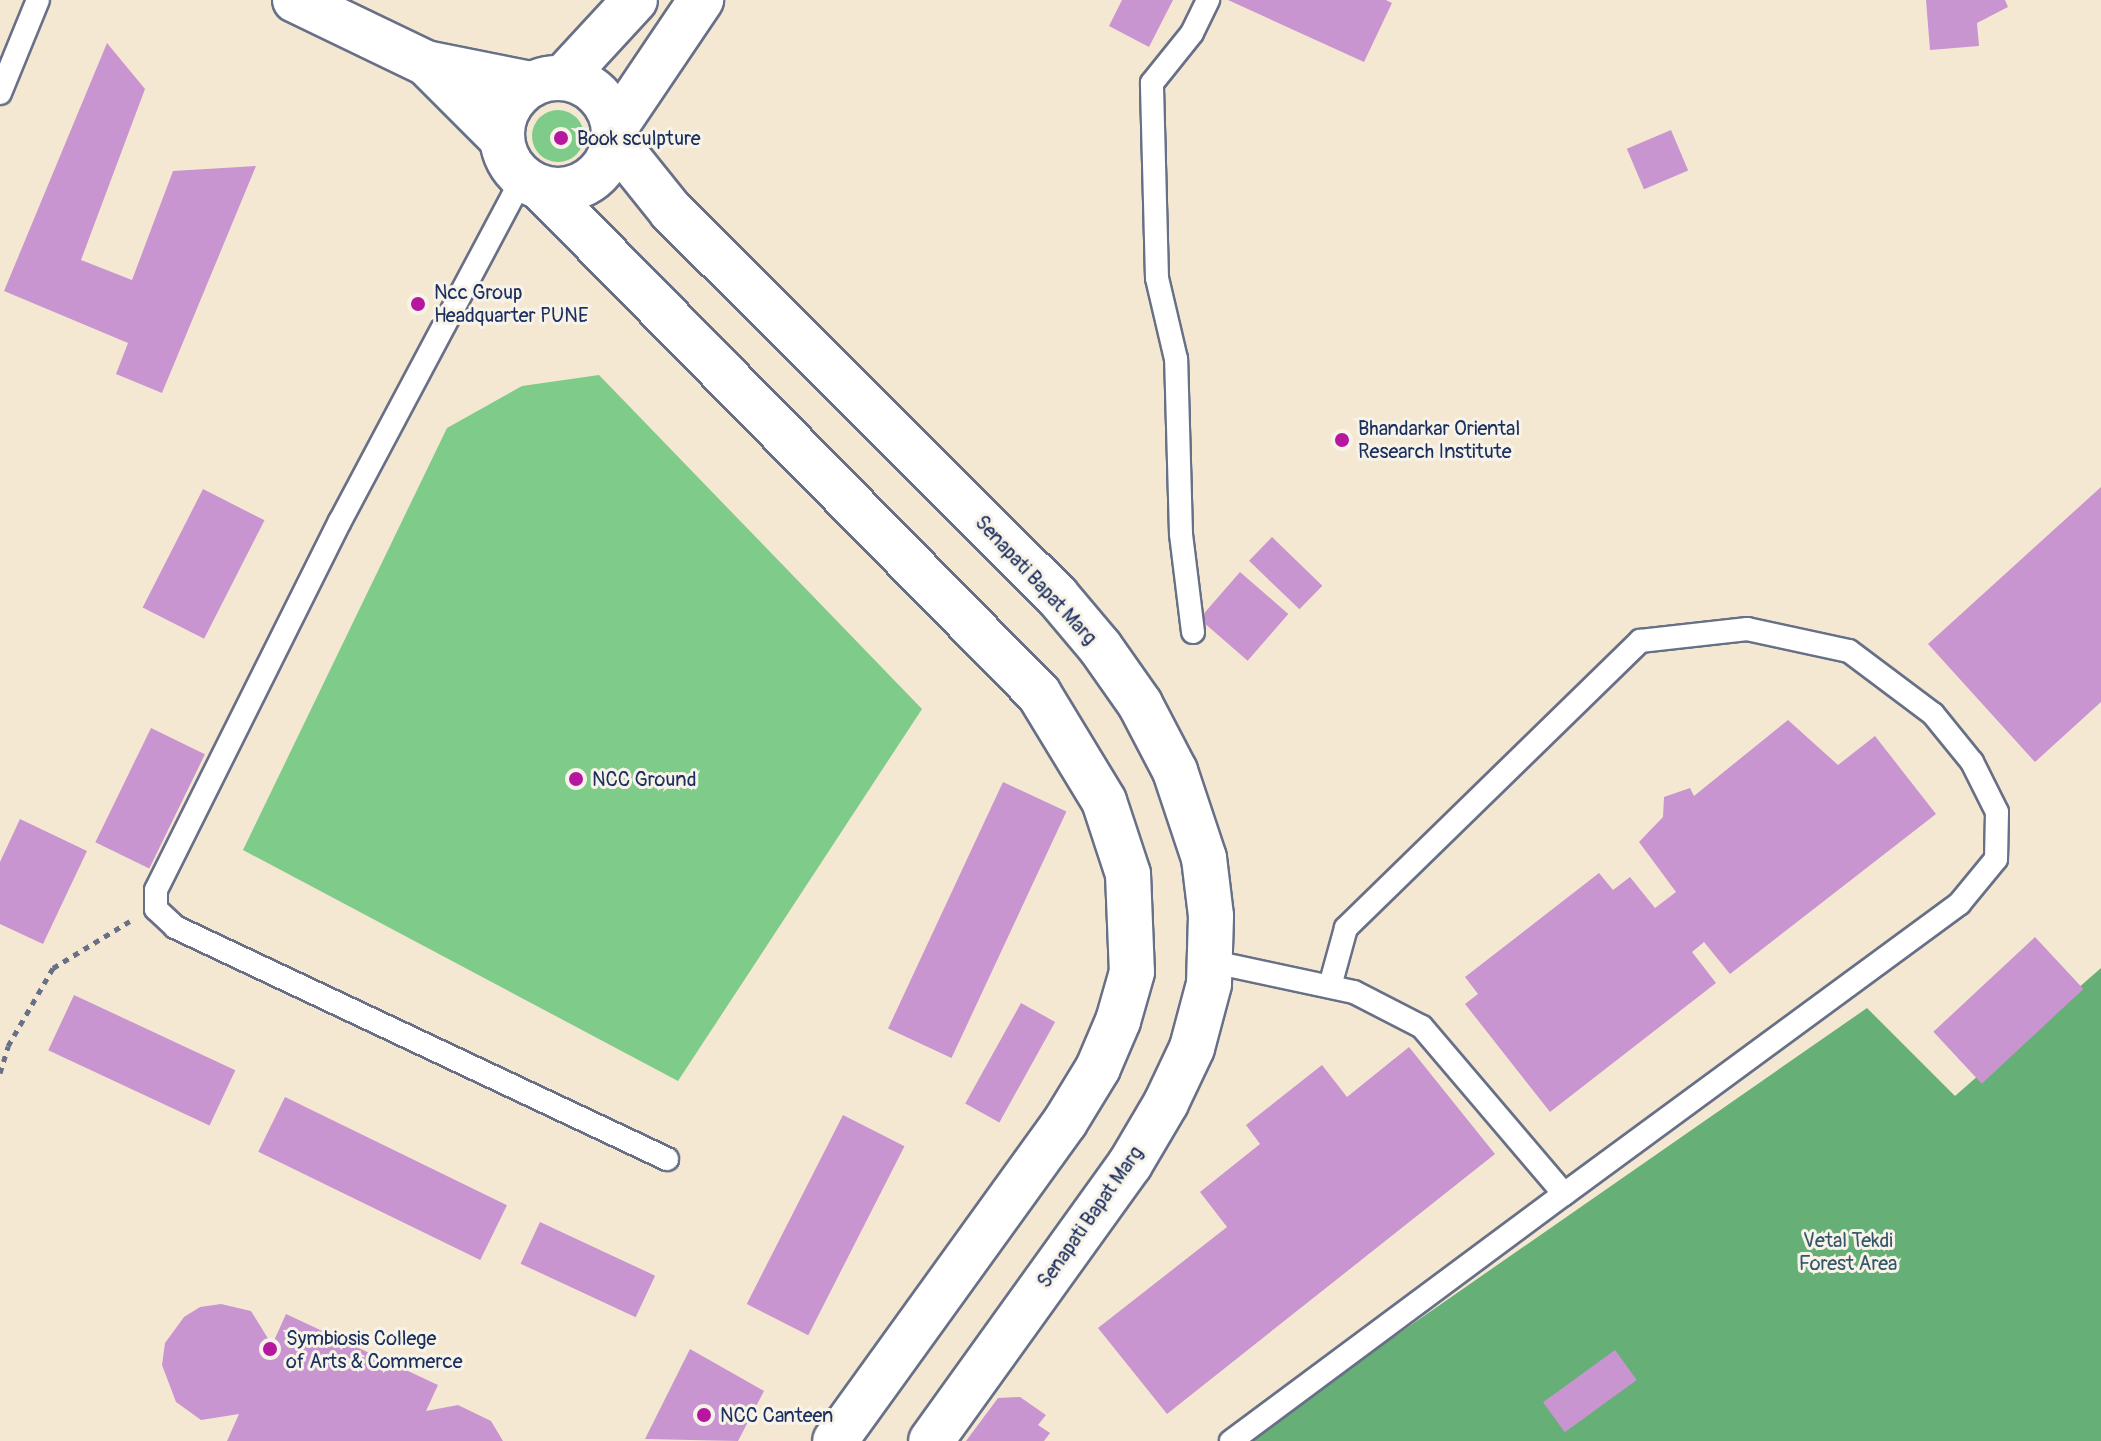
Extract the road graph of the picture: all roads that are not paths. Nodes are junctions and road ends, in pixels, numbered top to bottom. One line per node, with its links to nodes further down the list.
1 (38, 0): 8 (lane)
2 (295, 0): 6 (main road)
3 (635, 0): 7 (main road)
4 (701, 0): 9 (main road)
5 (1208, 0): 12 (lane)
6 (426, 63): 7 (main road); 10 (main road)
7 (547, 81): 9 (main road); 10 (main road)
8 (0, 93)
9 (614, 134): 11 (main road); 13 (main road, Senapati Bapat Marg)
10 (502, 139): 11 (main road)
11 (532, 182): 15 (lane); 17 (main road)
12 (1193, 632)
13 (1209, 961): 14 (lane); 18 (main road, Senapati Bapat Marg)
14 (1330, 986): 16 (lane); 16 (lane)
15 (667, 1159)
16 (1564, 1194): 19 (lane)
17 (835, 1441)
18 (931, 1441)
19 (1231, 1441)

